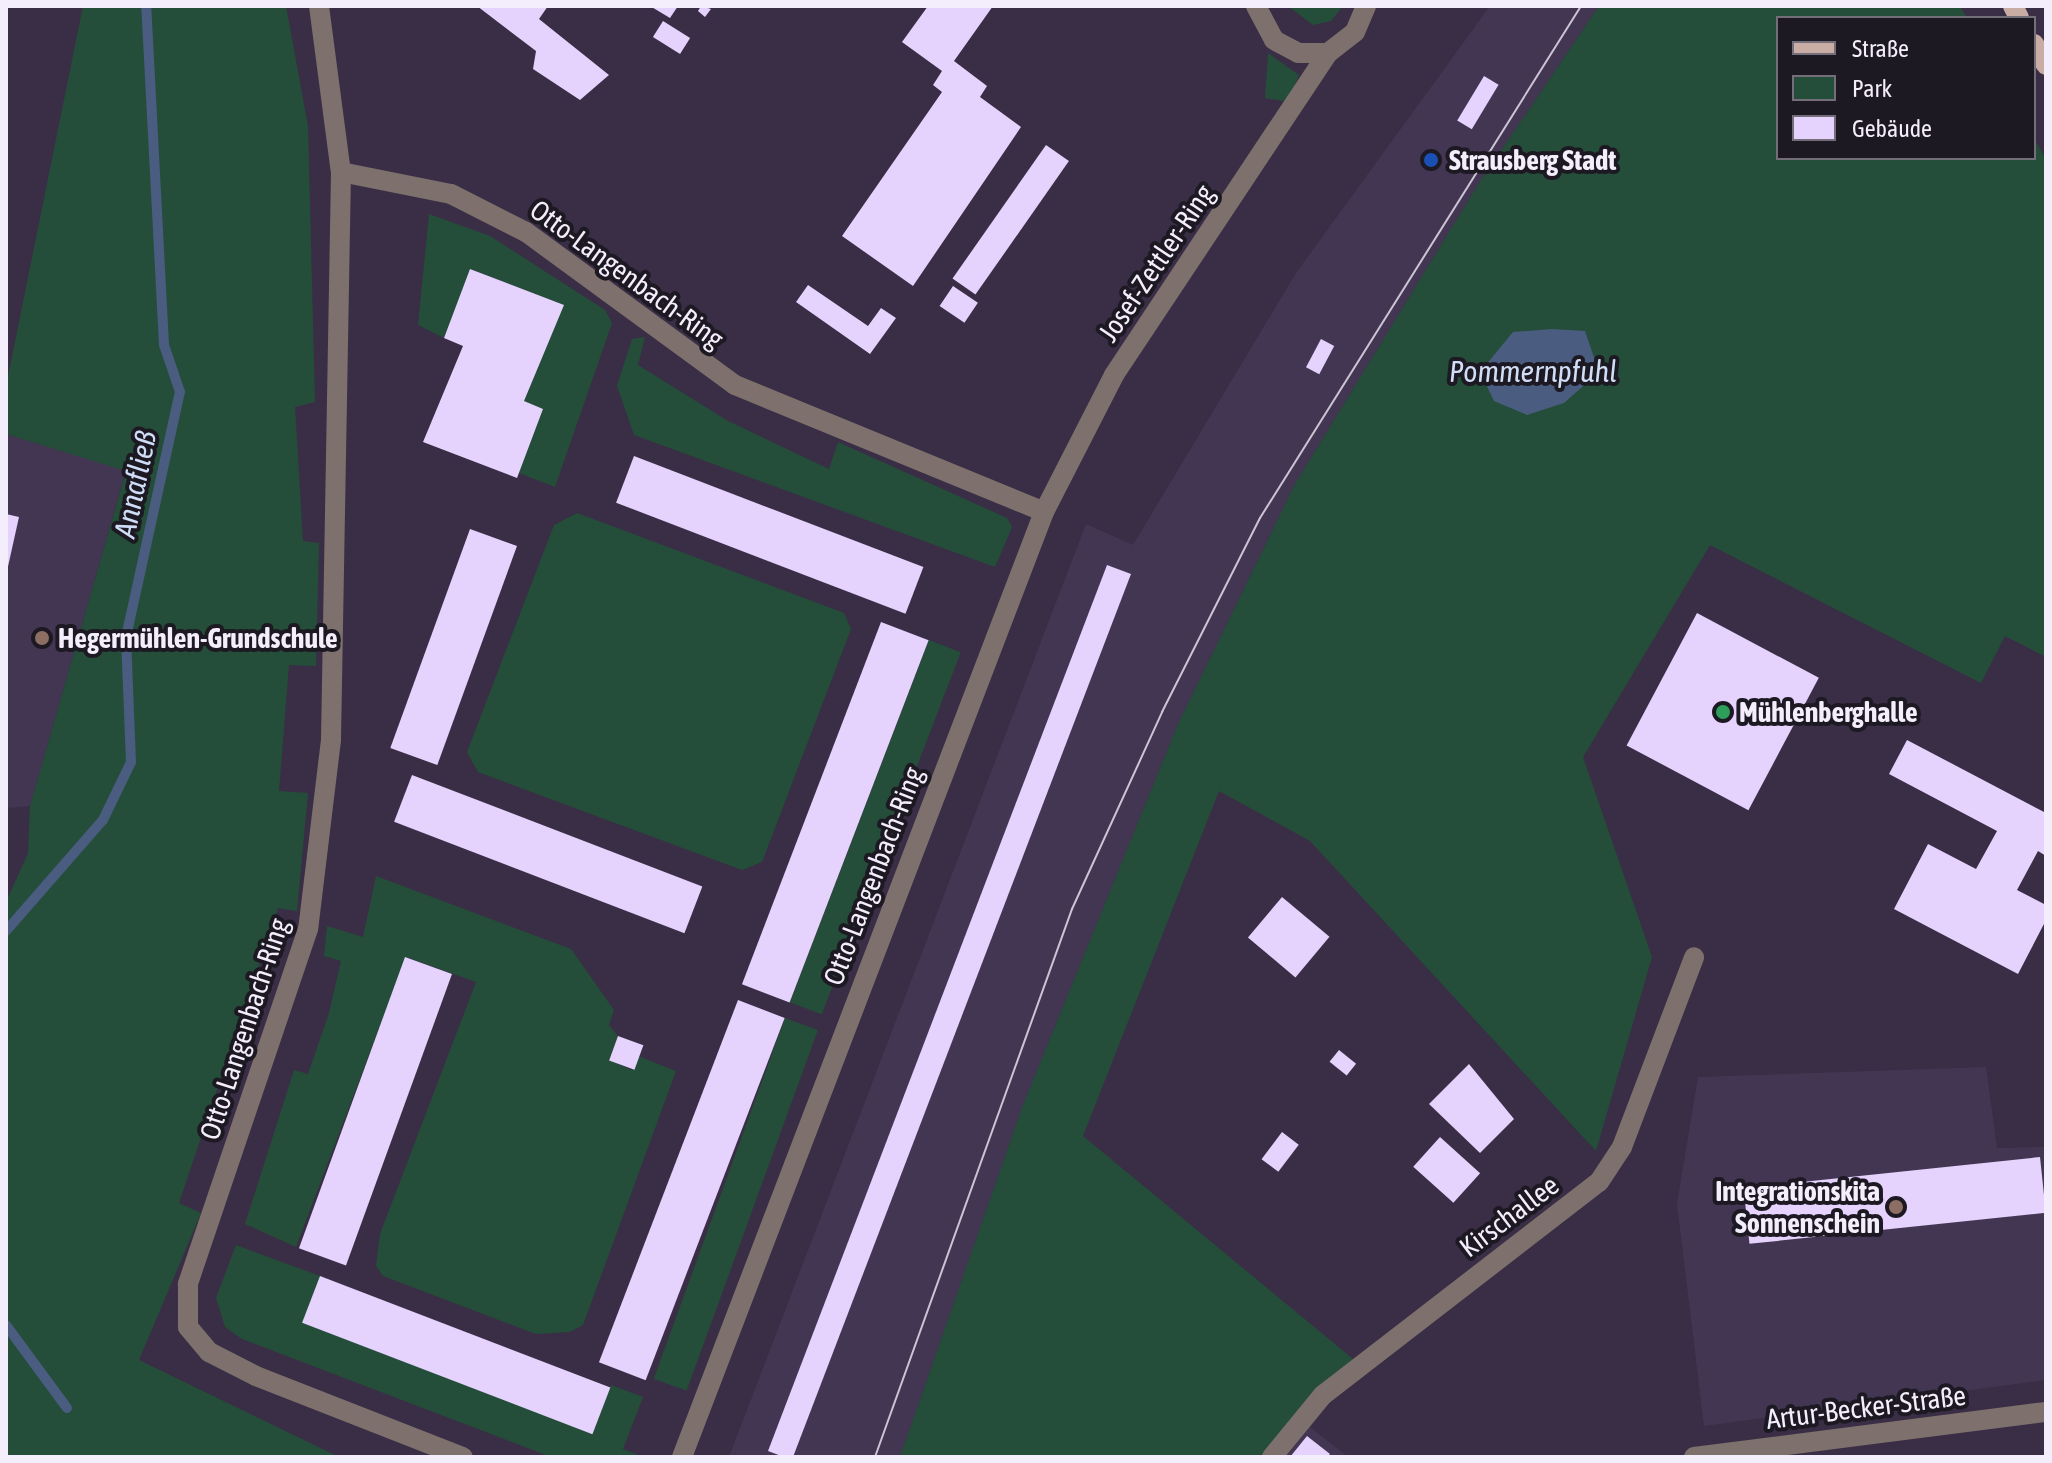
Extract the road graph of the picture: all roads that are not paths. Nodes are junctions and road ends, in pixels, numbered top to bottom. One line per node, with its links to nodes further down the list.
1 (319, 6): 7 (street)
2 (1256, 6): 5 (street)
3 (1366, 6): 5 (street, Josef-Zettler-Ring)
4 (2036, 48): 6 (main road)
5 (1328, 53): 8 (street, Josef-Zettler-Ring)
6 (2046, 65)
7 (341, 172): 8 (street, Otto-Langenbach-Ring); 11 (street, Otto-Langenbach-Ring)
8 (1044, 512): 12 (street, Otto-Langenbach-Ring)
9 (1694, 957): 13 (street, Kirschallee)
10 (2046, 1412): 14 (street, Artur-Becker-Straße)
11 (463, 1457)
12 (682, 1457)
13 (1272, 1457)
14 (1694, 1457)

